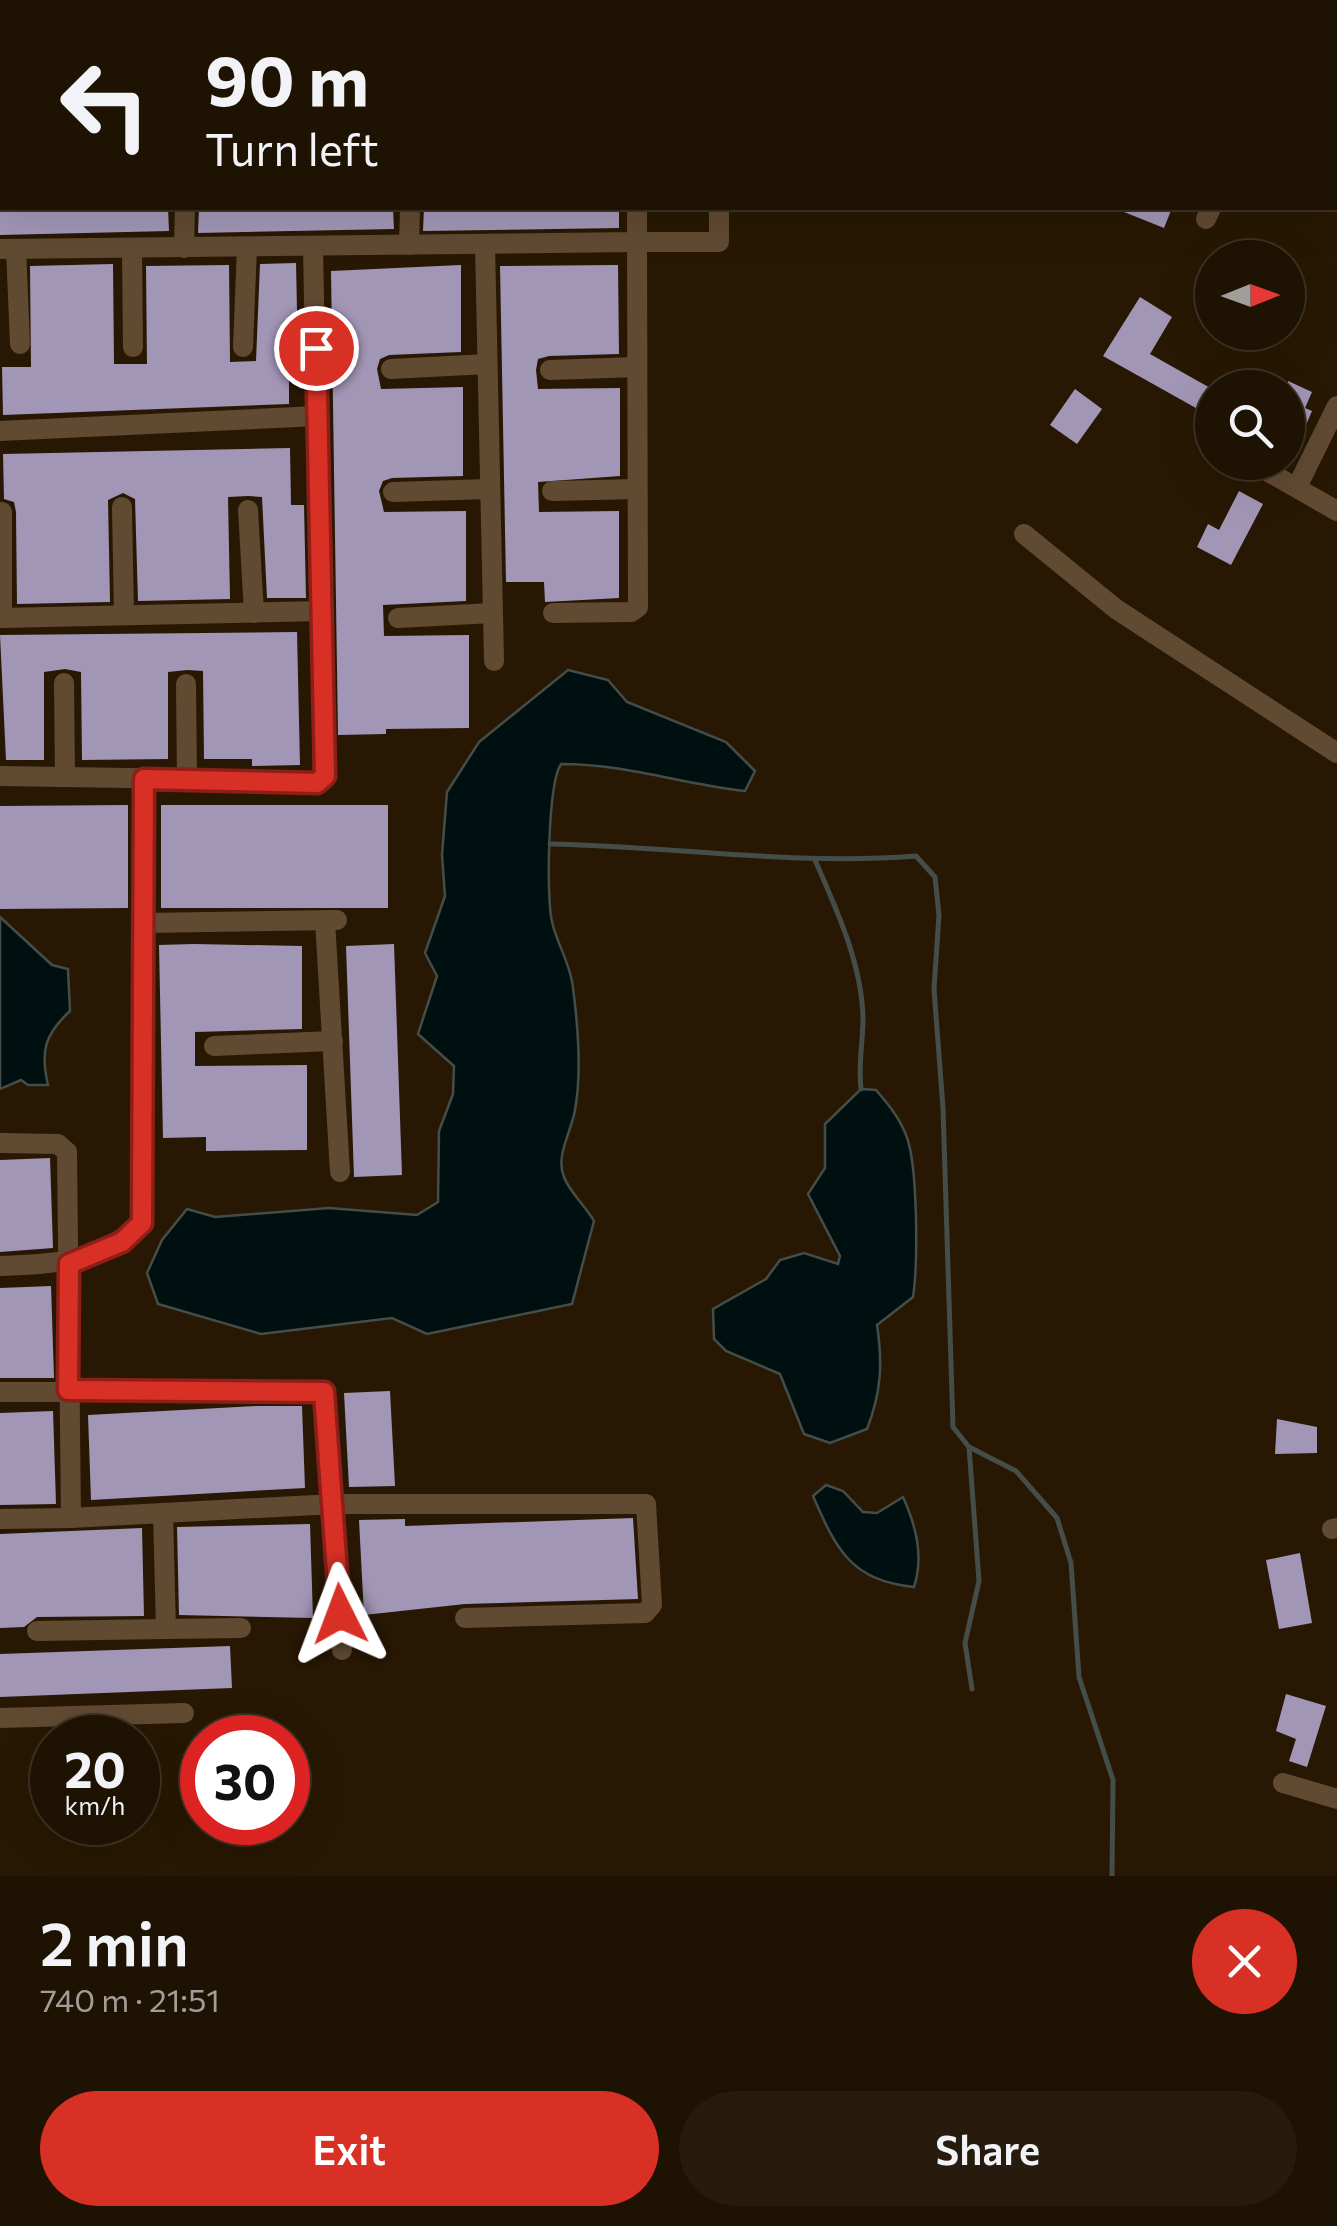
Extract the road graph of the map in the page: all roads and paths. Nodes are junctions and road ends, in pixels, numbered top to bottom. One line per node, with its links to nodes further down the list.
1 (186, 210): 11 (street)
2 (410, 210): 6 (street)
3 (637, 210): 5 (street)
4 (718, 210): 5 (street)
5 (636, 242): 7 (street); 17 (street)
6 (410, 245): 7 (street); 8 (street)
7 (485, 245): 16 (street)
8 (313, 246): 9 (street); 21 (street)
9 (247, 247): 11 (street); 15 (street)
10 (132, 248): 11 (street); 12 (street); 14 (street)
11 (184, 248)
12 (8, 249): 13 (street)
13 (20, 344)
14 (133, 347)
15 (244, 347)
16 (487, 364): 18 (street); 25 (street)
17 (636, 367): 19 (street); 26 (street)
18 (391, 370)
19 (550, 370)
20 (1337, 406): 24 (street)
21 (318, 416): 22 (street); 34 (street)
22 (0, 431)
23 (1284, 480): 24 (street)
24 (1297, 487): 31 (street)
25 (490, 489): 27 (street); 36 (street)
26 (637, 489): 28 (street); 37 (street)
27 (393, 492)
28 (552, 492)
29 (122, 507): 38 (street)
30 (248, 510): 35 (street)
31 (1337, 511)
32 (2, 512): 39 (street)
33 (1024, 534): 44 (street)
34 (322, 612): 35 (street); 48 (street)
35 (254, 613): 38 (street)
36 (492, 613): 40 (street); 41 (street)
37 (553, 613)
38 (124, 616): 39 (street)
39 (1, 618)
40 (398, 618)
41 (494, 661)
42 (64, 683): 46 (street)
43 (186, 684): 48 (street)
44 (1337, 753)
45 (0, 776): 46 (street)
46 (65, 778): 47 (street)
47 (144, 779): 48 (street); 49 (street)
48 (186, 780)
49 (144, 923): 50 (street); 54 (street)
50 (332, 1041): 51 (street); 53 (street)
51 (214, 1046)
52 (0, 1143): 54 (street)
53 (340, 1172)
54 (69, 1264): 55 (street); 56 (street)
55 (0, 1266)
56 (68, 1390): 57 (street); 58 (street); 61 (street)
57 (0, 1392)
58 (334, 1504): 59 (street); 62 (street); 66 (street)
59 (164, 1513): 61 (street); 64 (street)
60 (0, 1518): 61 (street)
61 (71, 1518)
62 (465, 1618)
63 (241, 1628): 64 (street)
64 (166, 1629): 65 (street)
65 (36, 1632)
66 (342, 1650)
67 (184, 1713): 68 (street)
68 (0, 1718)
69 (1283, 1783): 70 (street)
70 (1337, 1799)

